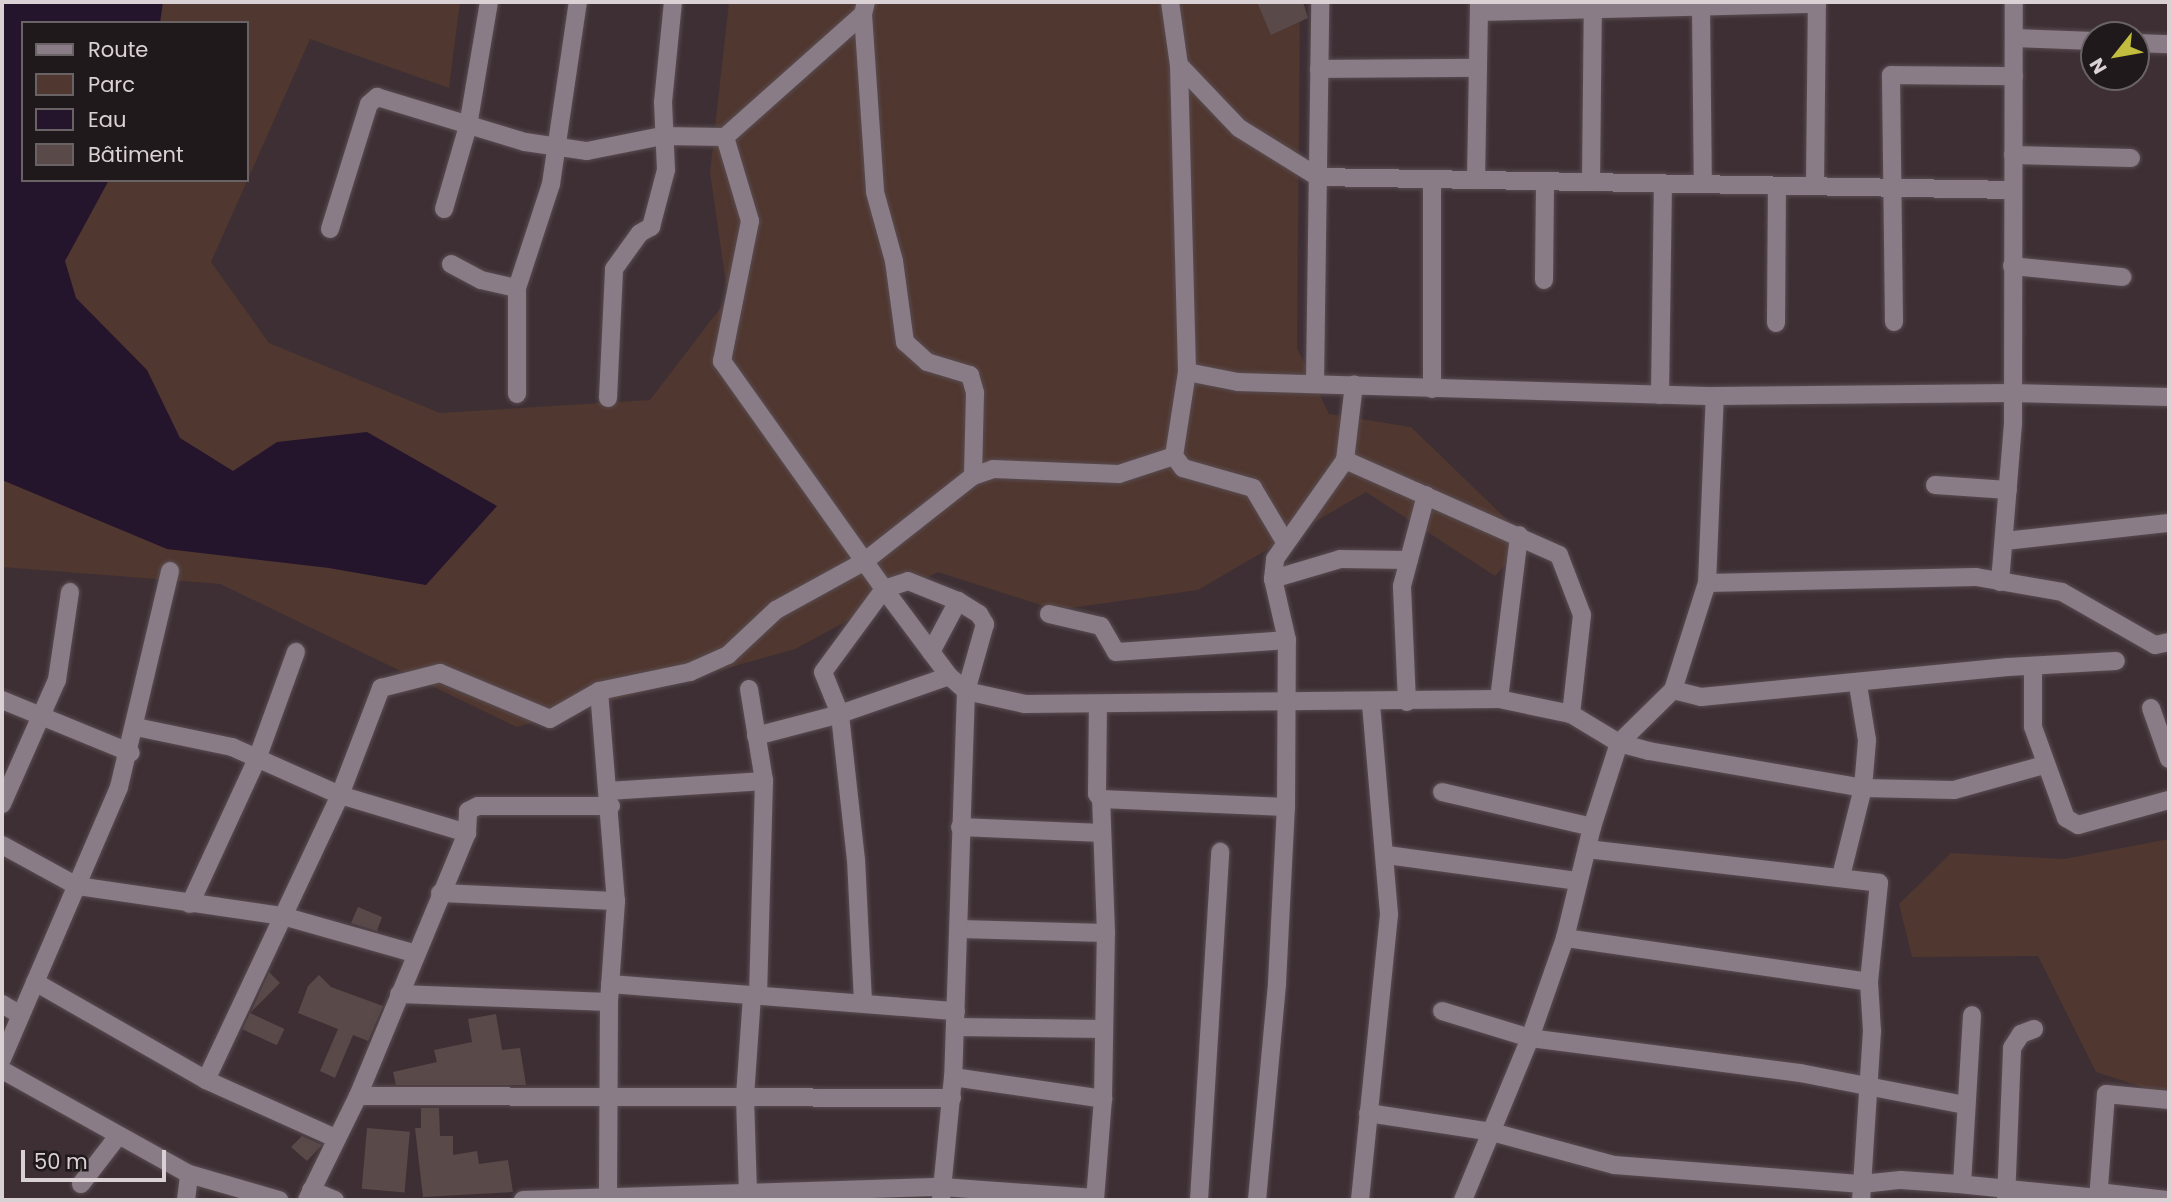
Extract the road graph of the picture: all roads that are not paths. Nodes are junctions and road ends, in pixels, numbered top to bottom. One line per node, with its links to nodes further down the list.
1 (489, 2): 20 (street)
2 (578, 2): 23 (street)
3 (673, 2): 21 (street)
4 (1170, 2): 16 (street)
5 (1320, 2): 18 (street)
6 (2014, 2): 12 (street)
7 (1817, 3): 10 (street); 34 (street)
8 (1593, 6): 9 (street); 10 (street); 30 (street)
9 (1479, 7): 17 (street)
10 (1701, 7): 32 (street)
11 (865, 8): 22 (street); 58 (street)
12 (2014, 38): 13 (street); 19 (street)
13 (2080, 40)
14 (2150, 43): 15 (street)
15 (2169, 44)
16 (1179, 65): 26 (street); 46 (street)
17 (1478, 68): 18 (street); 28 (street)
18 (1319, 69): 26 (street)
19 (2014, 76): 24 (street); 35 (street)
20 (468, 126): 23 (street); 37 (street); 38 (street)
21 (662, 136): 22 (street); 23 (street); 55 (street)
22 (725, 137): 67 (street)
23 (558, 147): 43 (street)
24 (2013, 155): 25 (street); 36 (street)
25 (2131, 158)
26 (1318, 177): 27 (street); 47 (street)
27 (1432, 179): 28 (street); 49 (street)
28 (1476, 180): 29 (street)
29 (1545, 181): 30 (street); 42 (street)
30 (1591, 182): 31 (street)
31 (1663, 184): 32 (street); 52 (street)
32 (1703, 184): 33 (street)
33 (1777, 186): 34 (street); 45 (street)
34 (1815, 186): 35 (street)
35 (1892, 188): 36 (street); 44 (street)
36 (2013, 190): 40 (street)
37 (443, 209)
38 (330, 229)
39 (451, 264): 43 (street)
40 (2012, 266): 41 (street); 50 (street)
41 (2122, 277)
42 (1544, 280)
43 (517, 288): 51 (street)
44 (1894, 322)
45 (1776, 323)
46 (1187, 372): 47 (street); 56 (street)
47 (1315, 382): 48 (street)
48 (1353, 384): 49 (street); 57 (street)
49 (1432, 389): 52 (street)
50 (2012, 393): 53 (street); 54 (street); 60 (street)
51 (517, 394)
52 (1660, 395): 53 (street)
53 (1715, 396): 71 (street)
54 (2169, 397)
55 (608, 398)
56 (1174, 456): 58 (street); 65 (street)
57 (1345, 460): 61 (street); 65 (street)
58 (973, 476): 67 (street)
59 (1935, 485): 60 (street)
60 (2008, 490): 64 (street)
61 (1426, 495): 63 (street); 66 (street)
62 (2169, 523): 64 (street)
63 (1519, 535): 88 (street); 96 (street)
64 (2005, 541): 70 (street)
65 (1286, 542): 69 (street)
66 (1409, 560): 69 (street); 90 (street)
67 (865, 561): 72 (street); 86 (street)
68 (170, 571): 98 (street)
69 (1273, 579): 76 (street)
70 (2000, 582): 71 (street); 77 (street)
71 (1707, 583): 85 (street)
72 (884, 589): 74 (street); 79 (street); 95 (street)
73 (70, 592): 97 (street)
74 (958, 601): 79 (street); 87 (street)
75 (1049, 614): 76 (street)
76 (1287, 640): 93 (street)
77 (2169, 642)
78 (296, 652): 103 (street)
79 (931, 652): 82 (street)
80 (2116, 661): 81 (street)
81 (2033, 666): 83 (street); 104 (street)
82 (949, 676): 87 (street); 95 (street)
83 (1858, 685): 85 (street); 106 (street)
84 (749, 689): 99 (street)
85 (1673, 690): 100 (street)
86 (599, 691): 108 (street); 109 (street)
87 (966, 691): 91 (street); 114 (street)
88 (1499, 699): 90 (street); 96 (street)
89 (2, 700): 97 (street)
90 (1407, 702): 92 (street)
91 (1098, 704): 93 (street); 110 (street)
92 (1371, 704): 93 (street); 121 (street)
93 (1288, 705): 113 (street)
94 (2151, 708): 102 (street)
95 (840, 714): 99 (street); 138 (street)
96 (1571, 714): 100 (street)
97 (43, 715): 101 (street); 112 (street)
98 (136, 727): 101 (street); 103 (street)
99 (756, 736): 105 (street)
100 (1619, 743): 106 (street); 115 (street)
101 (131, 753): 124 (street)
102 (2169, 759)
103 (257, 760): 108 (street); 127 (street)
104 (2044, 765): 106 (street); 111 (street)
105 (764, 781): 109 (street); 137 (street)
106 (1863, 788): 122 (street)
107 (1442, 792): 115 (street)
108 (340, 795): 116 (street); 128 (street)
109 (610, 798): 116 (street); 126 (street)
110 (1101, 799): 113 (street); 117 (street)
111 (2169, 800)
112 (2, 804)
113 (1286, 807): 179 (street)
114 (960, 827): 117 (street); 129 (street)
115 (1592, 827): 119 (street)
116 (467, 833): 125 (street)
117 (1101, 833): 130 (street)
118 (2, 845): 124 (street)
119 (1587, 849): 122 (street); 123 (street)
120 (1220, 852): 178 (street)
121 (1387, 855): 123 (street); 159 (street)
122 (1841, 876): 134 (street)
123 (1578, 881): 131 (street)
124 (77, 886): 127 (street); 133 (street)
125 (440, 893): 126 (street); 132 (street)
126 (617, 901): 135 (street)
127 (190, 904): 128 (street)
128 (283, 916): 132 (street); 150 (street)
129 (959, 929): 130 (street); 143 (street)
130 (1106, 933): 144 (street)
131 (1564, 938): 134 (street); 146 (street)
132 (414, 953): 136 (street)
133 (35, 982): 142 (street); 150 (street)
134 (1869, 982): 151 (street)
135 (609, 993): 136 (street); 137 (street); 156 (street)
136 (399, 994): 152 (street)
137 (755, 997): 138 (street); 153 (street)
138 (863, 1002): 143 (street)
139 (2, 1004): 142 (street)
140 (1442, 1011): 146 (street)
141 (1972, 1015): 158 (street)
142 (20, 1016): 147 (street)
143 (955, 1019): 144 (street); 149 (street)
144 (1104, 1029): 155 (street)
145 (2034, 1029): 168 (street)
146 (1530, 1038): 151 (street); 160 (street)
147 (2, 1059)
148 (2, 1070): 161 (street)
149 (953, 1077): 154 (street); 155 (street)
150 (206, 1080): 162 (street)
151 (1867, 1088): 158 (street); 166 (street)
152 (358, 1096): 156 (street); 162 (street)
153 (745, 1096): 154 (street); 156 (street); 170 (street)
154 (952, 1098): 167 (street)
155 (1103, 1099): 173 (street)
156 (606, 1100): 172 (street)
157 (2169, 1100): 171 (street)
158 (1965, 1105): 165 (street)
159 (1368, 1113): 160 (street); 180 (street)
160 (1492, 1132): 166 (street); 181 (street)
161 (118, 1136): 163 (street); 164 (street)
162 (335, 1138): 169 (street)
163 (189, 1174): 174 (street); 175 (street)
164 (81, 1184)
165 (1959, 1189): 166 (street); 168 (street)
166 (1861, 1192)
167 (941, 1194): 170 (street); 173 (street)
168 (2006, 1194): 171 (street)
169 (309, 1195): 176 (street)
170 (744, 1195): 172 (street)
171 (2098, 1197): 182 (street)
172 (608, 1199): 177 (street)
173 (1095, 1199)
174 (186, 1200)
175 (279, 1200)
176 (335, 1200)
177 (523, 1200)
178 (1199, 1200)
179 (1257, 1200)
180 (1360, 1200)
181 (1462, 1200)
182 (2167, 1200)

